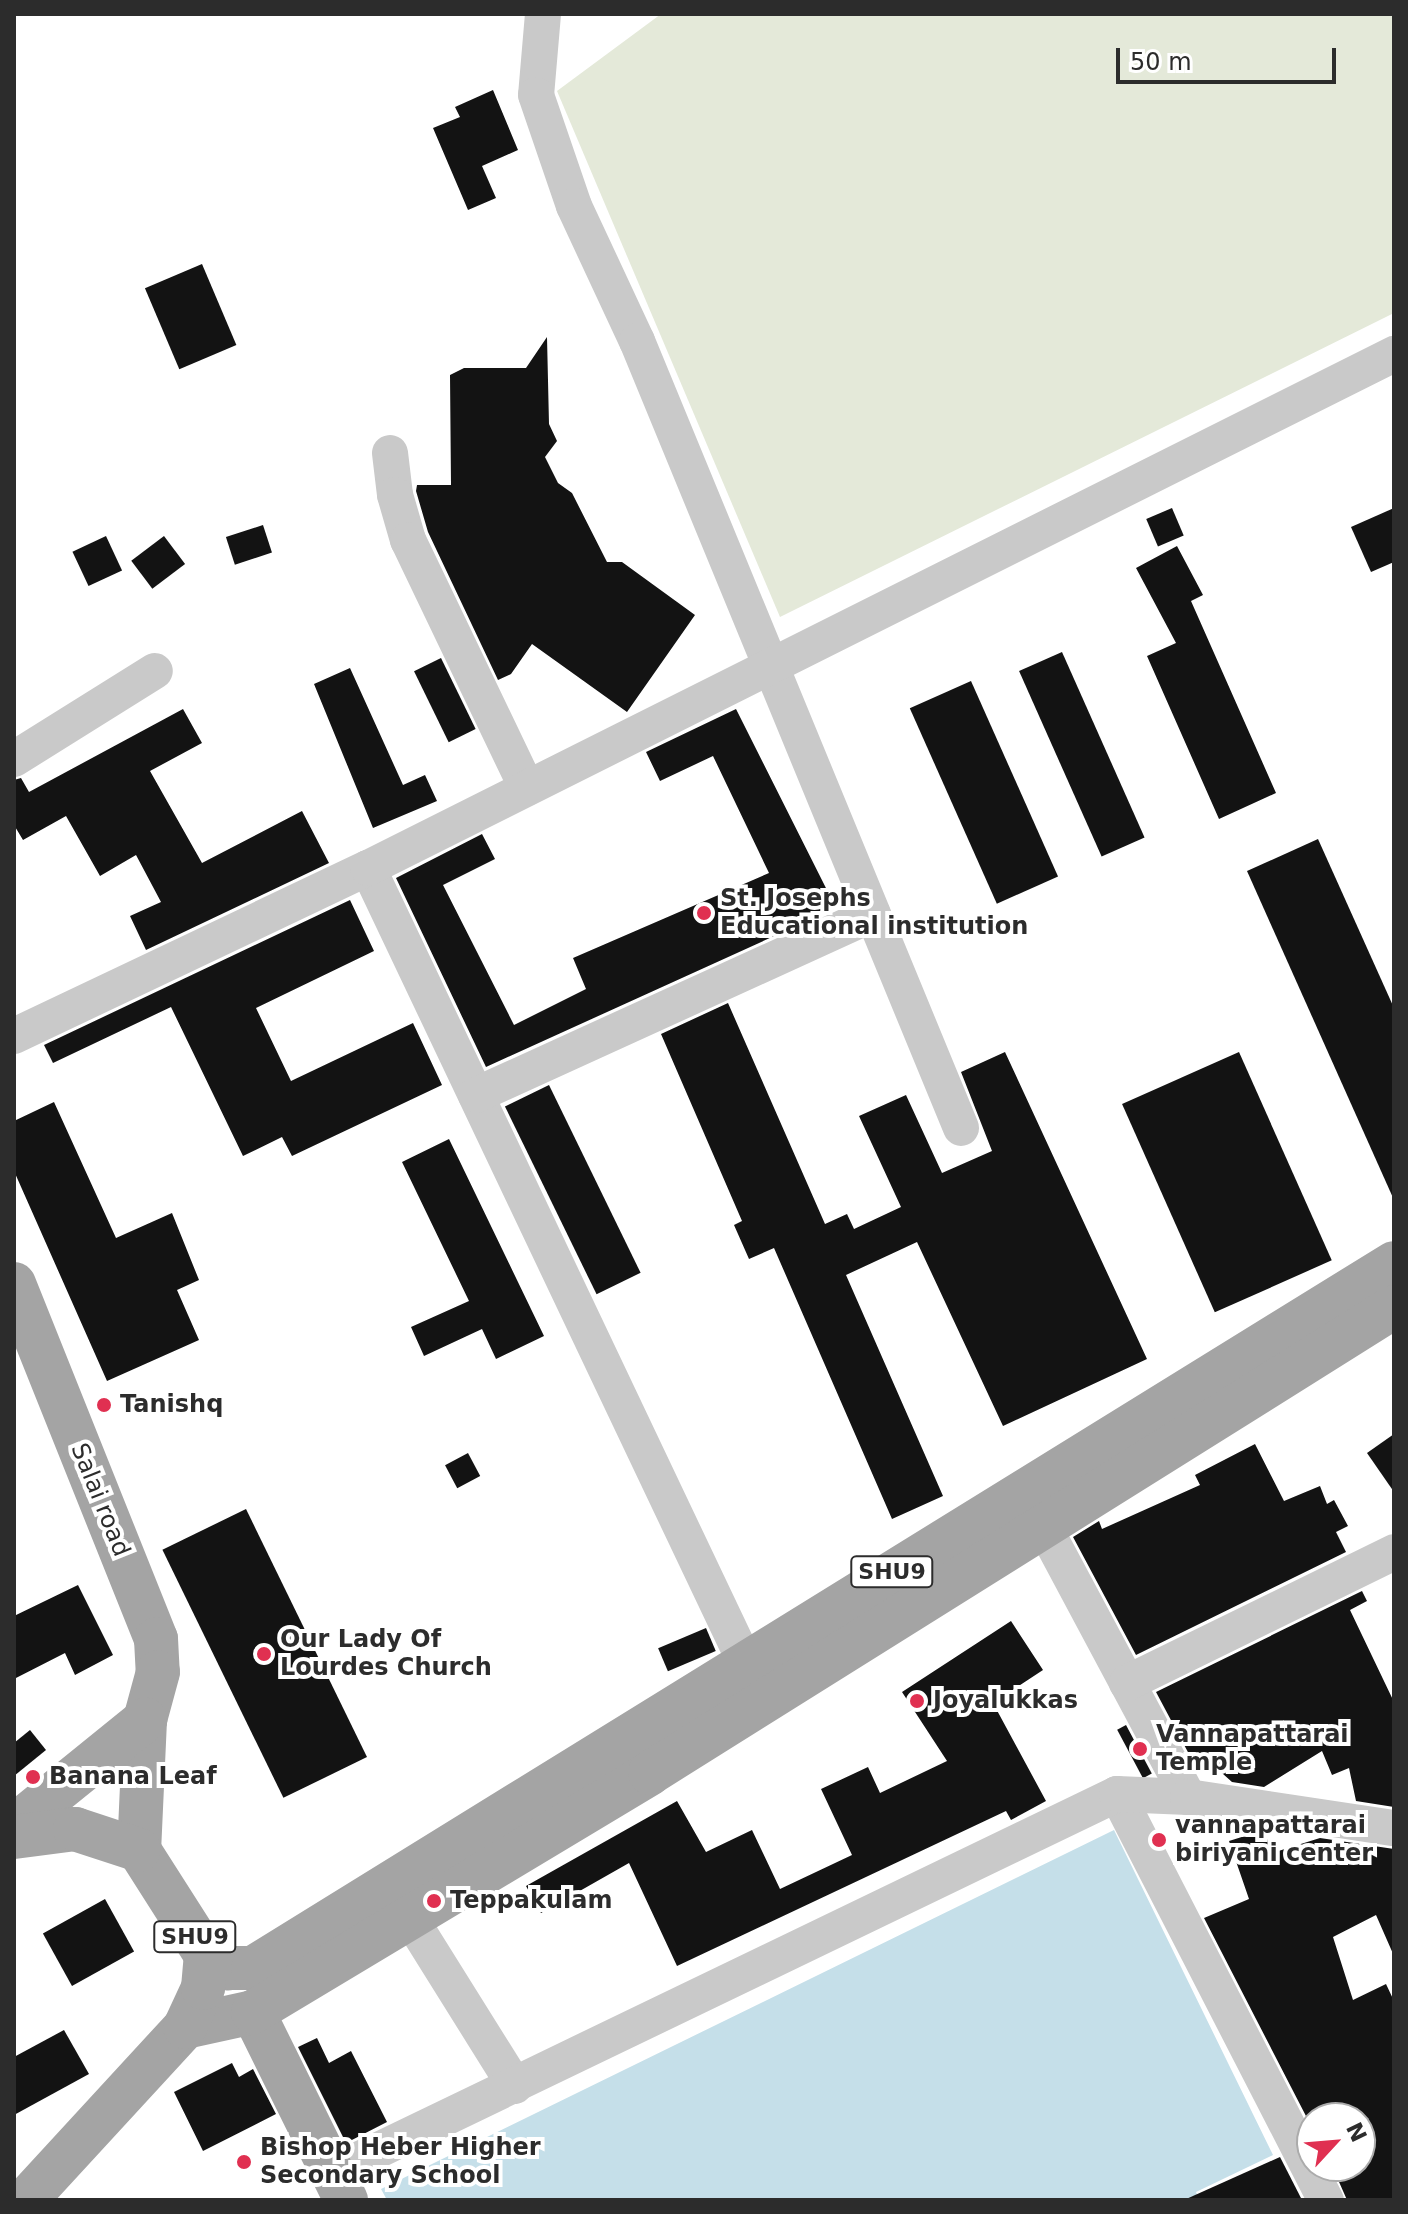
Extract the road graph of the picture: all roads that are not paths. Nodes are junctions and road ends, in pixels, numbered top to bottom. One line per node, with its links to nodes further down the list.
1 (543, 14): 4 (street)
2 (1394, 354): 4 (street)
3 (390, 453): 7 (street)
4 (772, 666): 7 (street); 9 (street)
5 (155, 671): 6 (street)
6 (14, 759)
7 (527, 788): 8 (street)
8 (368, 868): 10 (street); 11 (street)
9 (873, 914): 11 (street); 12 (street)
10 (14, 1036)
11 (476, 1095): 18 (street)
12 (961, 1128)
13 (1394, 1263): 18 (main road, SHU9)
14 (14, 1284): 20 (main road, Salai road)
15 (1394, 1307): 16 (main road, SHU9)
16 (1044, 1527): 19 (street); 27 (main road, SHU9)
17 (1394, 1552): 19 (street)
18 (746, 1664): 28 (main road, SHU9)
19 (1127, 1683): 22 (street)
20 (145, 1720): 23 (main road); 26 (main road, Salai road)
21 (1117, 1794): 22 (street); 31 (street); 34 (street)
22 (1188, 1797): 24 (street)
23 (14, 1826)
24 (1394, 1828)
25 (14, 1837): 26 (main road)
26 (139, 1850): 28 (main road, SHU9)
27 (410, 1918): 29 (main road, SHU9); 31 (street)
28 (206, 1955): 30 (main road, SHU9)
29 (253, 2012): 30 (main road, SHU9); 32 (main road)
30 (185, 2027): 33 (main road)
31 (515, 2086): 32 (street)
32 (340, 2186)
33 (26, 2200)
34 (1326, 2200)

